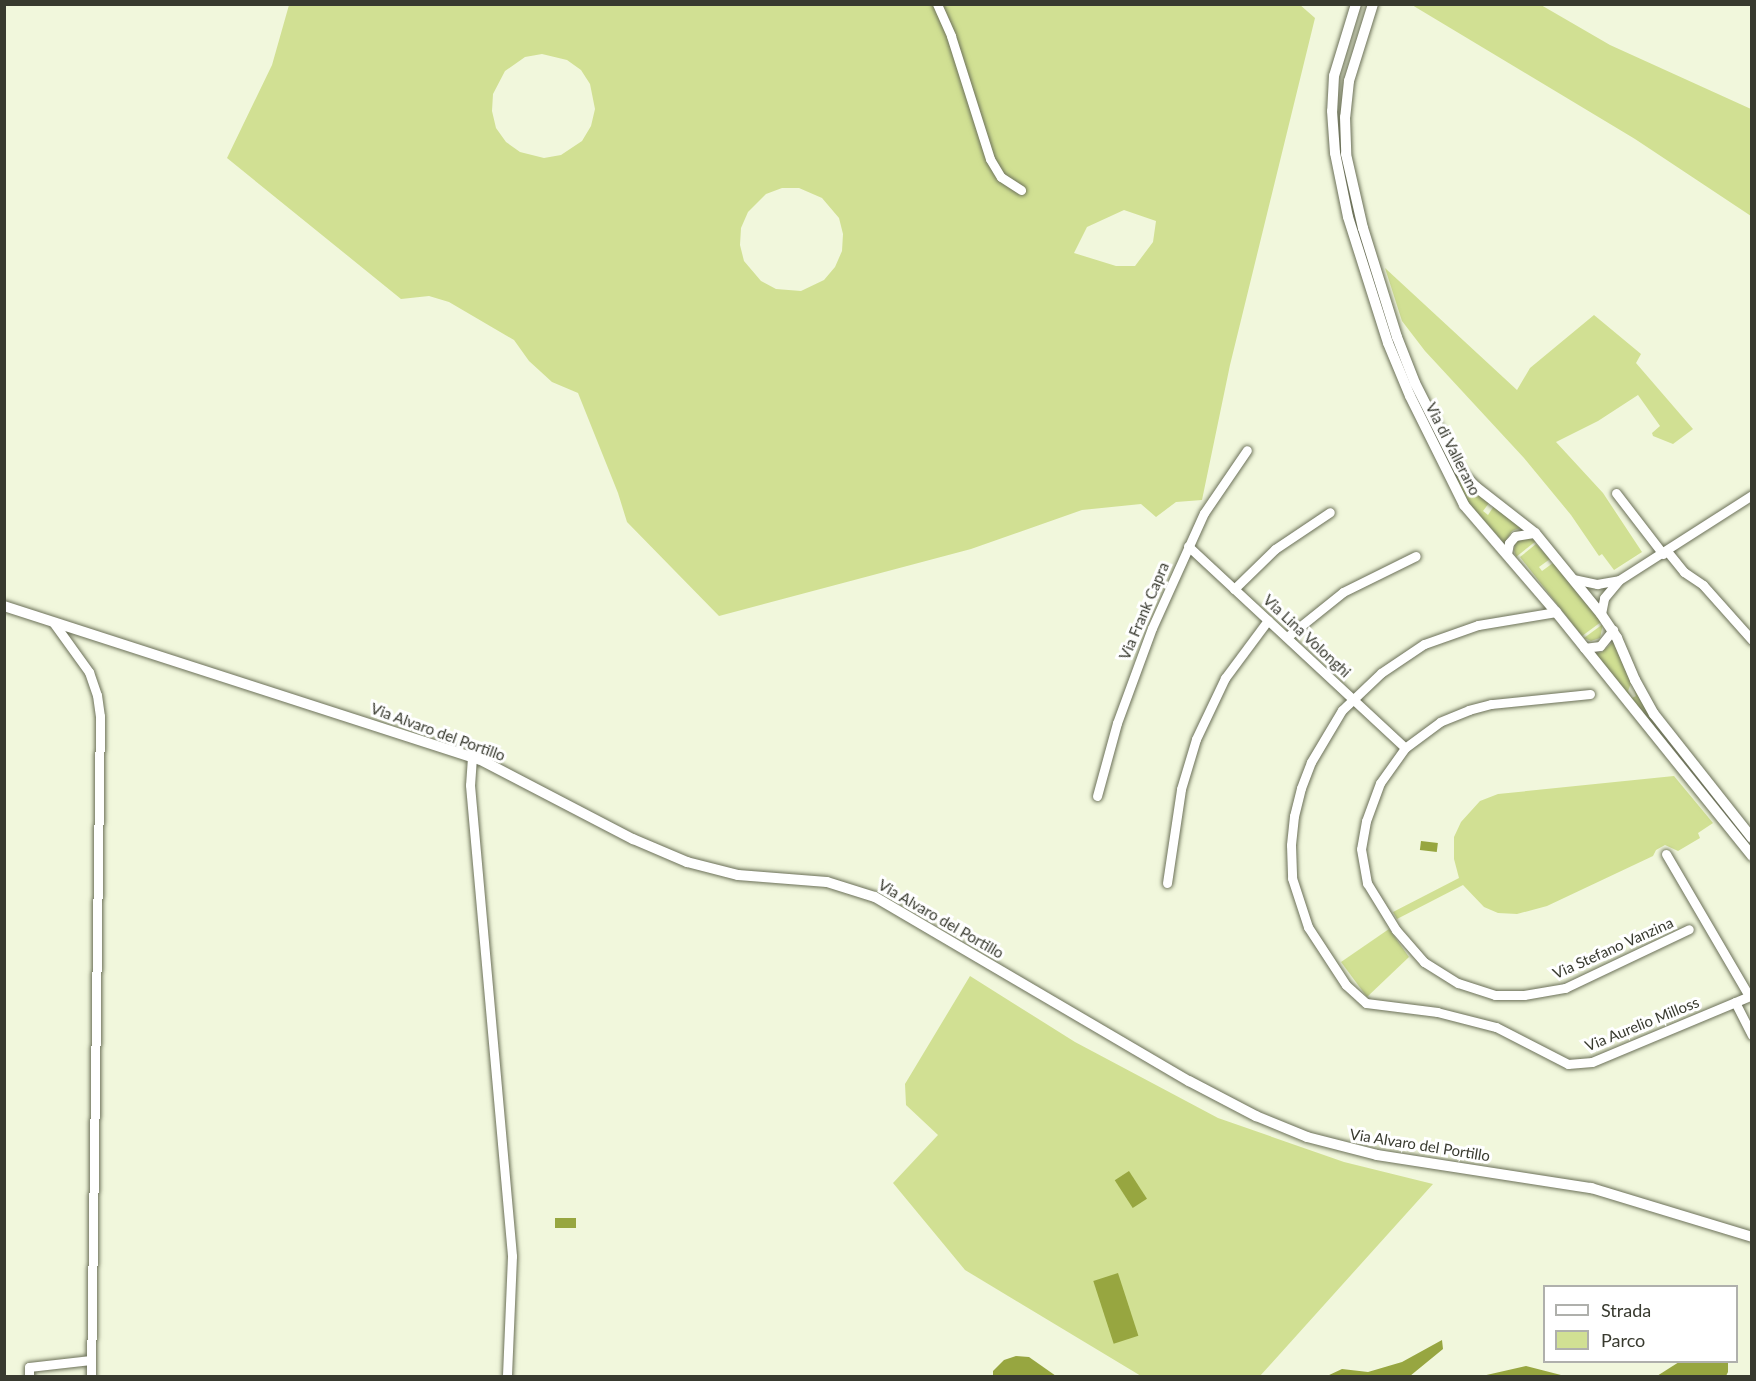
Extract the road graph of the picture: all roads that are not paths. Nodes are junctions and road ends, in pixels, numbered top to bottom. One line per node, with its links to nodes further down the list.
1 (937, 4): 4 (street)
2 (1356, 4): 12 (street, Via di Vallerano)
3 (1373, 4): 9 (street, Via di Vallerano)
4 (1021, 190)
5 (1247, 450): 10 (street, Via Frank Capra)
6 (1616, 493): 11 (street)
7 (1752, 495): 11 (street)
8 (1330, 512): 16 (street)
9 (1535, 533): 12 (street); 14 (street, Via di Vallerano)
10 (1188, 546): 16 (street, Via Lina Volonghi); 30 (street, Via Frank Capra)
11 (1665, 552): 15 (street); 24 (street)
12 (1507, 554): 18 (street, Via di Vallerano)
13 (1416, 556): 23 (street)
14 (1573, 579): 15 (street); 19 (street, Via di Vallerano)
15 (1619, 580): 19 (street)
16 (1234, 589): 20 (street, Via Lina Volonghi)
17 (4, 606): 21 (street, Via Alvaro del Portillo)
18 (1556, 612): 25 (street, Via di Vallerano); 27 (street, Via Aurelio Milloss)
19 (1601, 614): 22 (street, Via di Vallerano)
20 (1268, 620): 23 (street, Via Lina Volonghi); 34 (street)
21 (53, 622): 29 (street, Via Alvaro del Portillo); 40 (street)
22 (1613, 630): 25 (street); 31 (street, Via di Vallerano)
23 (1287, 637): 27 (street, Via Lina Volonghi)
24 (1752, 640)
25 (1584, 648): 33 (street, Via di Vallerano)
26 (1590, 694): 28 (street, Via Stefano Vanzina)
27 (1352, 699): 28 (street, Via Lina Volonghi); 37 (street, Via Aurelio Milloss)
28 (1405, 748): 35 (street, Via Stefano Vanzina)
29 (472, 757): 39 (street, Via Alvaro del Portillo); 43 (street)
30 (1097, 796)
31 (1752, 838)
32 (1666, 854): 36 (street)
33 (1752, 856)
34 (1167, 883)
35 (1689, 929)
36 (1750, 996): 37 (street, Via Aurelio Milloss)
37 (1735, 1002): 38 (street)
38 (1752, 1035)
39 (1752, 1237)
40 (91, 1360): 41 (street); 42 (street)
41 (29, 1377)
42 (91, 1377)
43 (507, 1377)

